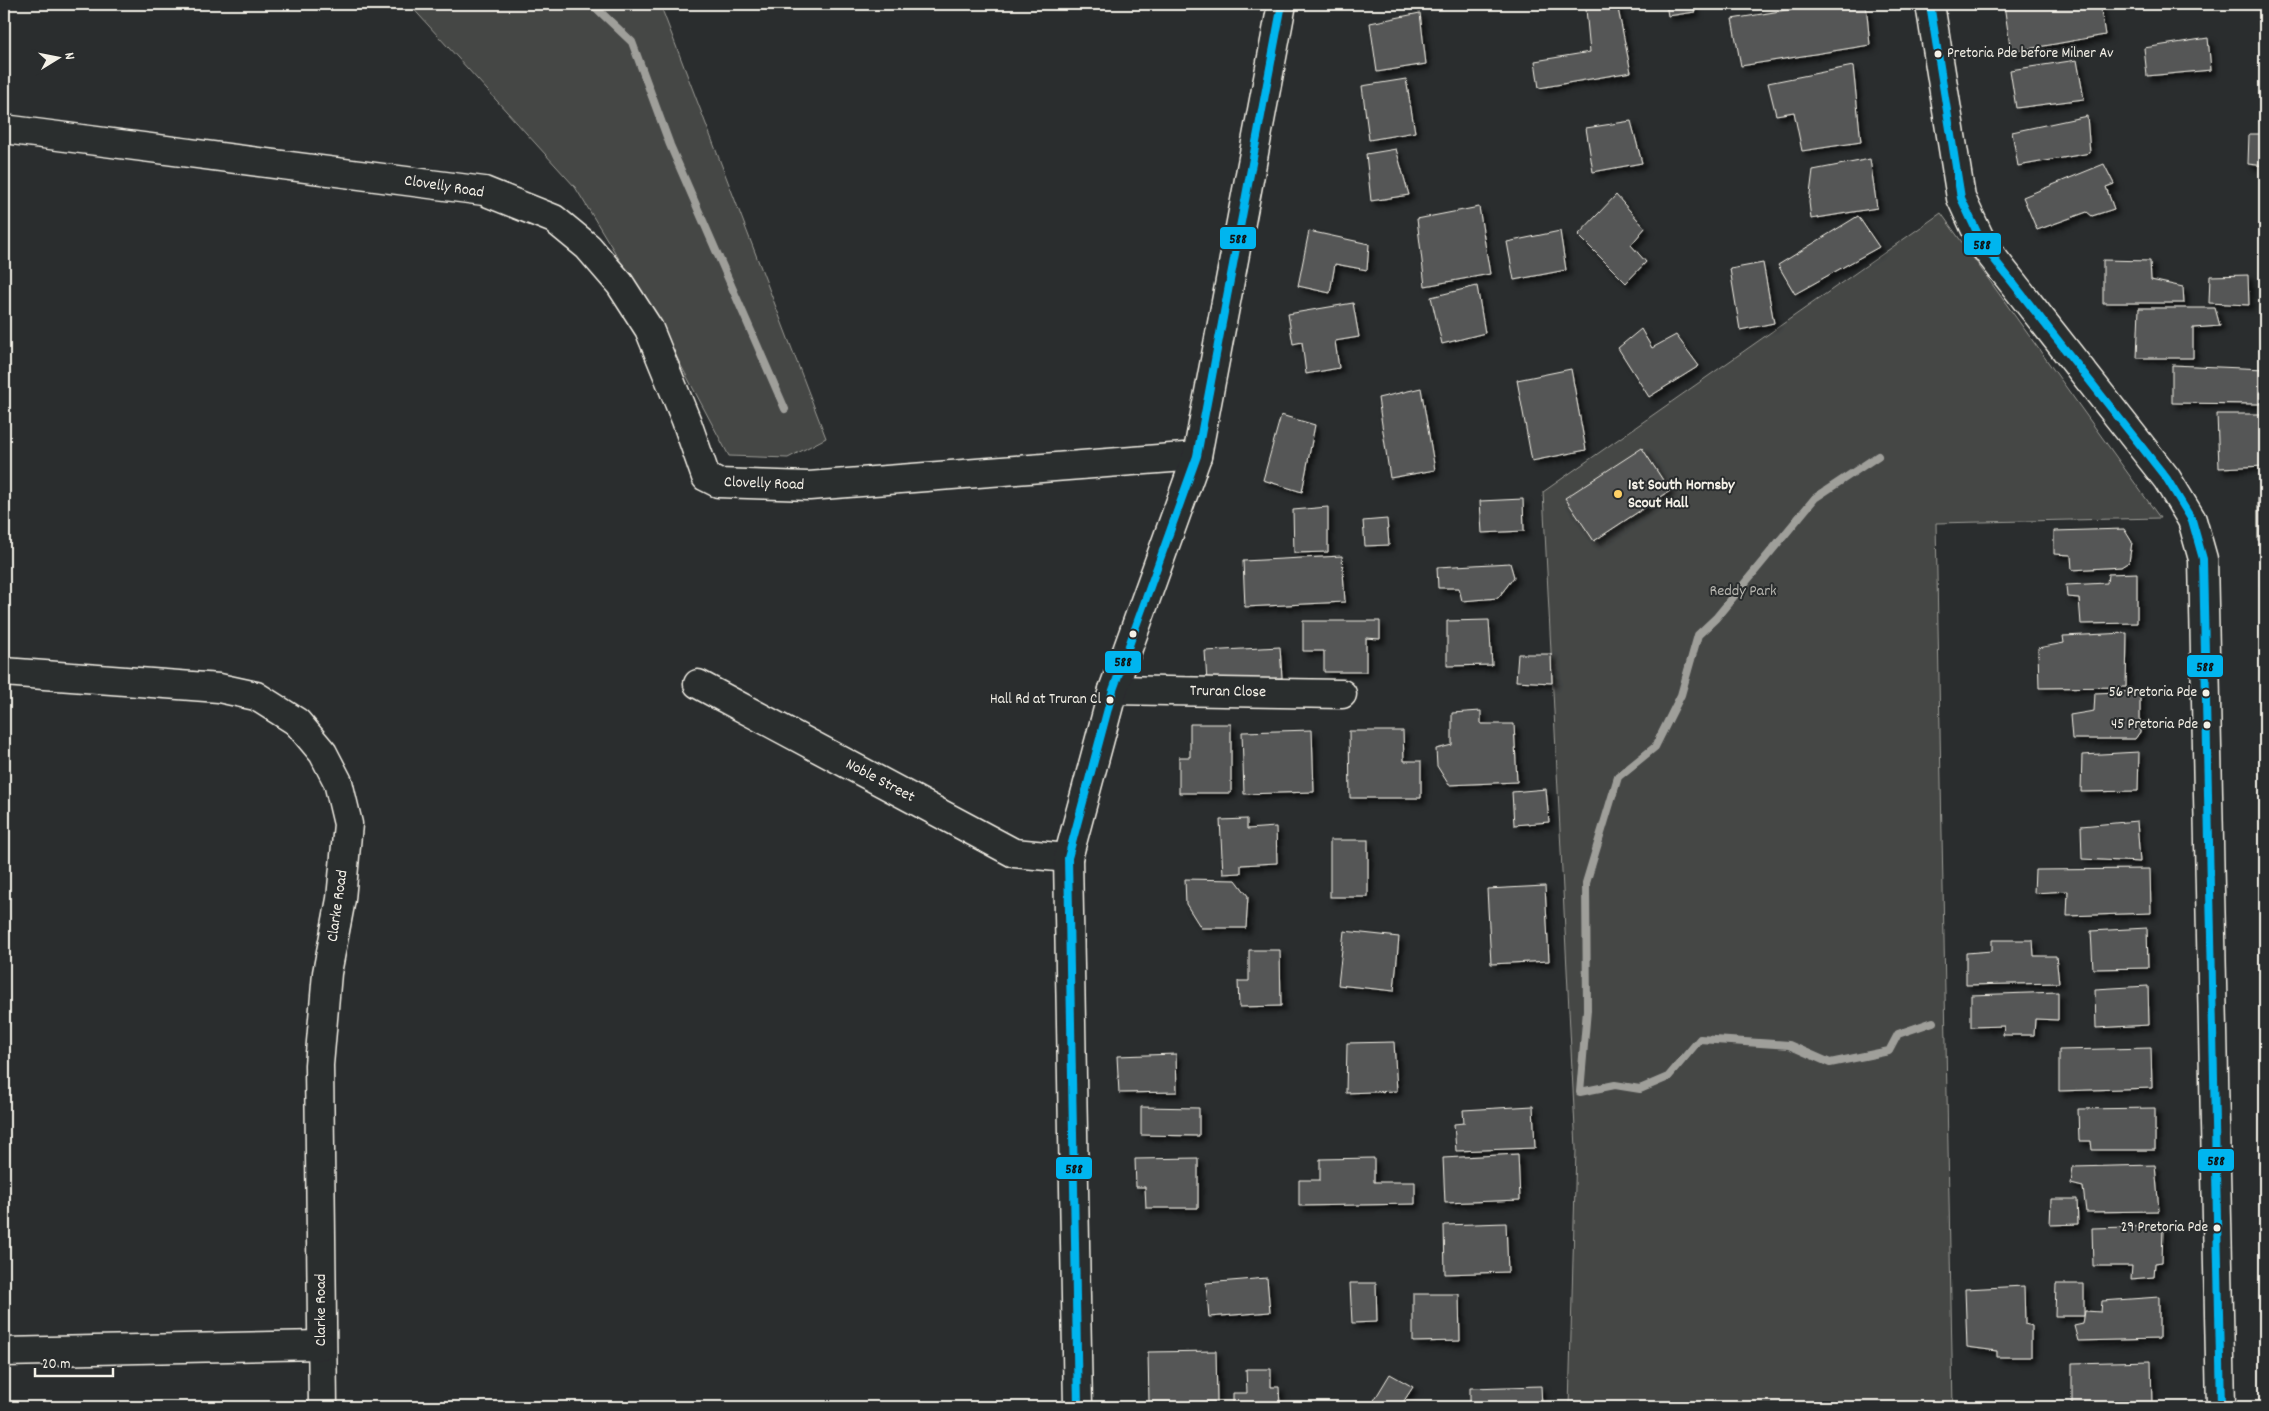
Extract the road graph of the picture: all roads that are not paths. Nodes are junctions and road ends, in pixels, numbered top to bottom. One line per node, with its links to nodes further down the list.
1 (1282, 4): 4 (street)
2 (1930, 4): 14 (street)
3 (4, 129): 4 (street, Clovelly Road)
4 (1198, 456): 7 (street)
5 (4, 672): 10 (street, Clarke Road)
6 (698, 684): 9 (street, Noble Street)
7 (1113, 690): 8 (street, Truran Close); 9 (street)
8 (1342, 694)
9 (1068, 858): 13 (street)
10 (321, 1345): 11 (street); 12 (street, Clarke Road)
11 (4, 1352)
12 (323, 1407)
13 (1078, 1407)
14 (2220, 1407)

